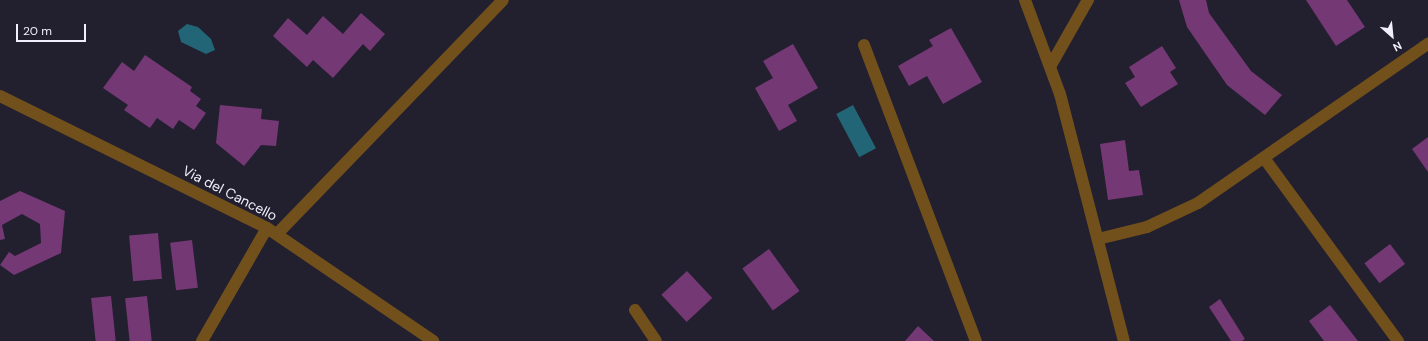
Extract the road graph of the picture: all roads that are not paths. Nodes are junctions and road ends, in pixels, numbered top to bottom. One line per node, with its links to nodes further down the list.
1 (503, 0): 9 (street)
2 (1025, 0): 6 (street)
3 (1088, 0): 6 (street)
4 (1428, 44): 8 (street)
5 (864, 45): 15 (street)
6 (1051, 65): 10 (street)
7 (0, 96): 9 (street, Via del Cancello)
8 (1264, 158): 10 (street); 17 (street)
9 (272, 231): 12 (street); 13 (street, Via del Cancello)
10 (1098, 239): 16 (street)
11 (635, 310): 14 (street)
12 (202, 341)
13 (433, 341)
14 (656, 341)
15 (976, 341)
16 (1124, 341)
17 (1398, 341)

